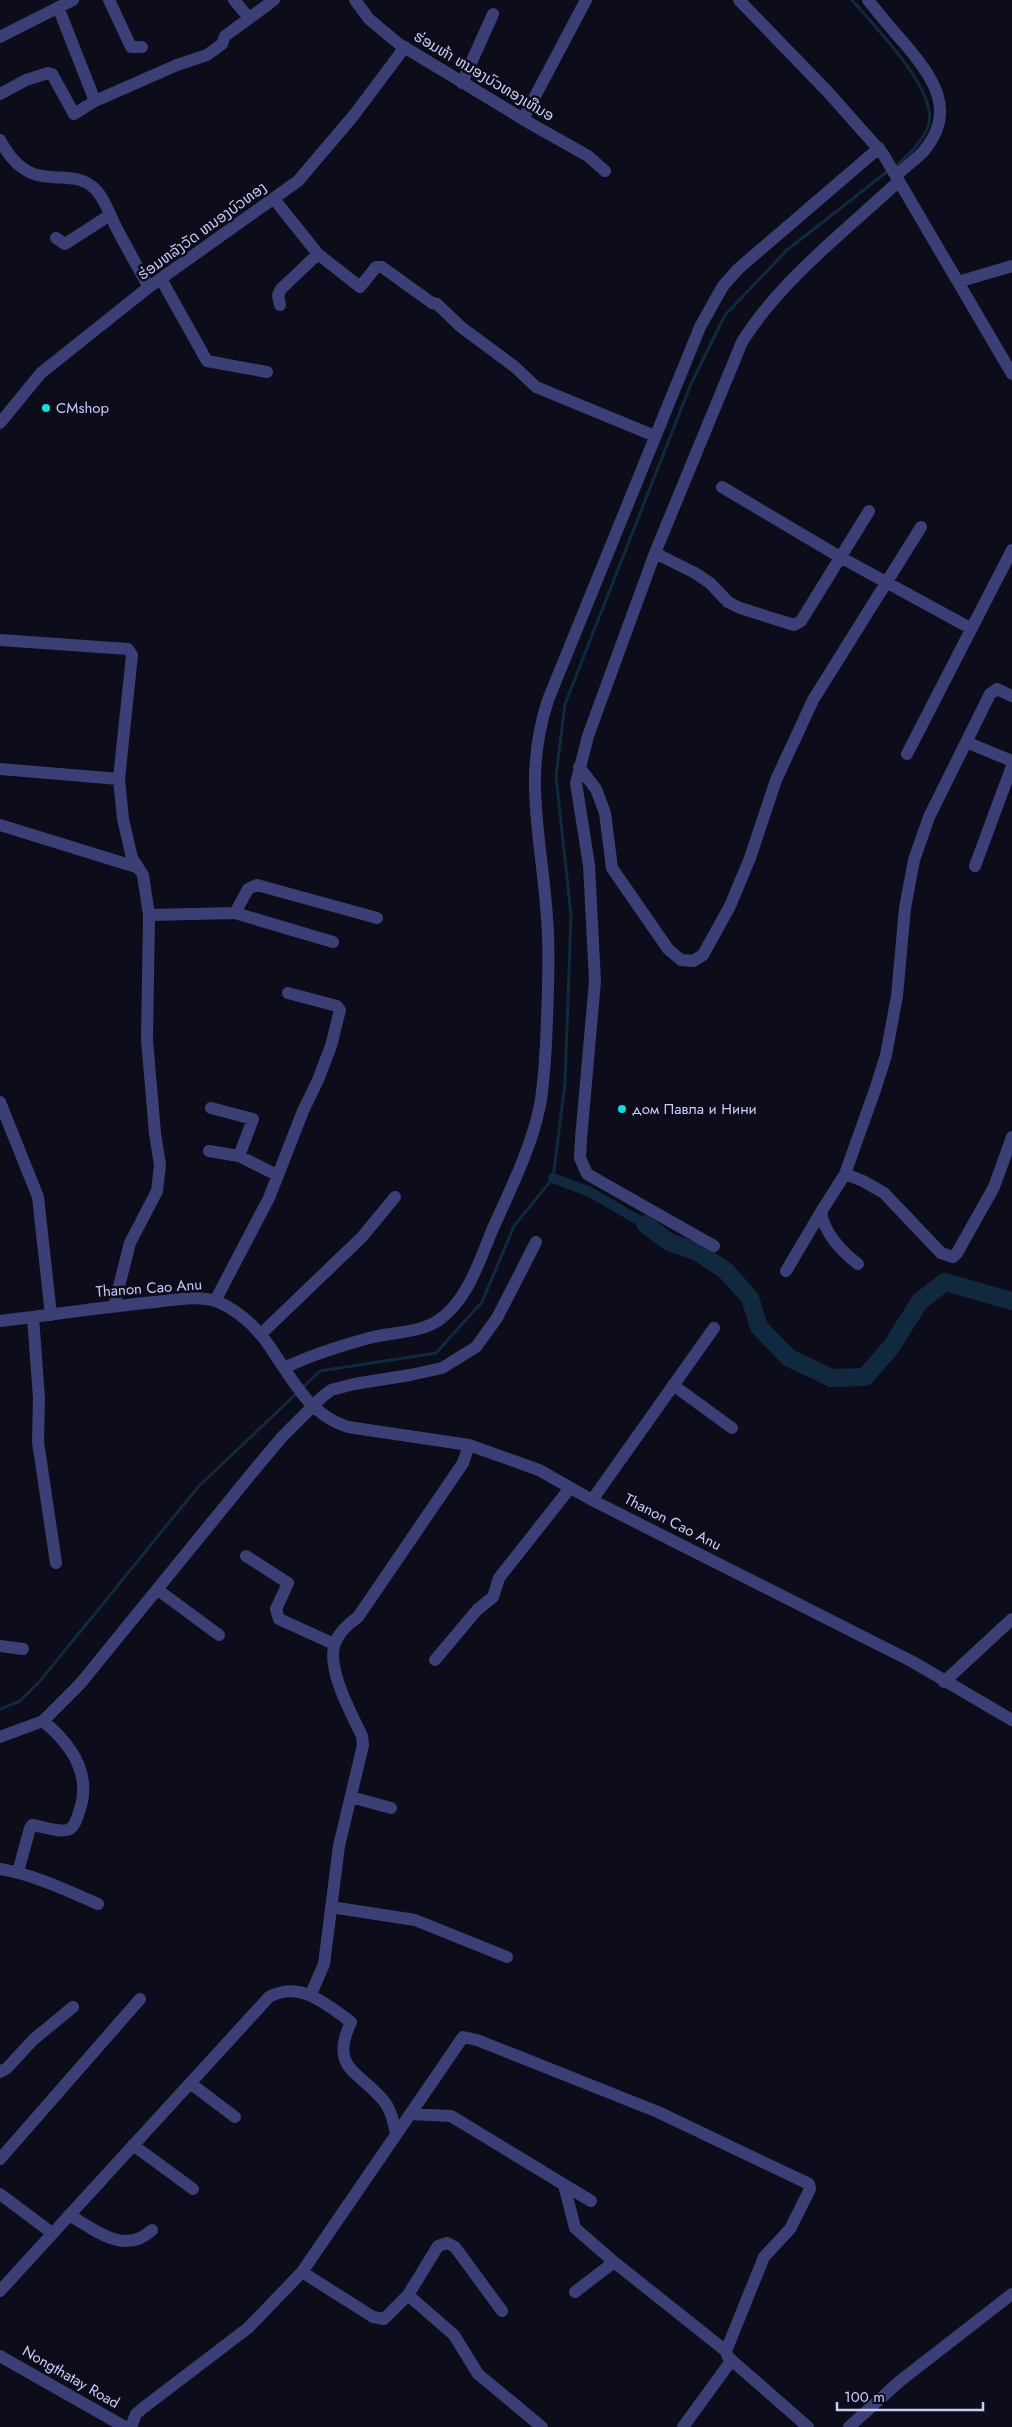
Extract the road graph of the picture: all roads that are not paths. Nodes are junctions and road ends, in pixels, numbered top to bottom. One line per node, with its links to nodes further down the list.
1 (73, 0): 9 (street)
2 (108, 0): 13 (street)
3 (234, 0): 11 (street)
4 (274, 0): 11 (street)
5 (355, 0): 14 (street, ຮ່ອມຫ້າ ຫນອງບົວທອງເຫືນອ)
6 (586, 0): 18 (street)
7 (739, 0): 20 (street)
8 (868, 0): 22 (street)
9 (58, 8): 12 (street); 17 (street)
10 (493, 14): 15 (street)
11 (249, 18): 17 (street)
12 (0, 37)
13 (142, 47)
14 (405, 47): 15 (street, ຮ່ອມຫ້າ ຫນອງບົວທອງເຫືນອ); 23 (street, ຮ່ອມຫລັງວັດ ຫນອງບົວທອງ)
15 (462, 83): 18 (street, ຮ່ອມຫ້າ ຫນອງບົວທອງເຫືນອ)
16 (0, 94): 17 (street)
17 (95, 101)
18 (523, 119): 21 (street, ຮ່ອມຫ້າ ຫນອງບົວທອງເຫືນອ)
19 (0, 140): 24 (street)
20 (881, 151): 22 (street); 35 (street)
21 (605, 170)
22 (897, 176): 29 (street); 40 (street)
23 (274, 199): 26 (street); 28 (street, ຮ່ອມຫລັງວັດ ຫນອງບົວທອງ)
24 (110, 215): 25 (street); 30 (street)
25 (56, 238)
26 (318, 254): 31 (street); 35 (street)
27 (1012, 266): 29 (street)
28 (161, 279): 30 (street, ຮ່ອມຫລັງວັດ ຫນອງບົວທອງ); 33 (street)
29 (958, 282): 32 (street)
30 (149, 288): 34 (street, ຮ່ອມຫລັງວັດ ຫນອງບົວທອງ)
31 (280, 305)
32 (1011, 369)
33 (267, 372)
34 (0, 424)
35 (655, 436): 81 (street)
36 (722, 487): 41 (street)
37 (869, 511): 41 (street)
38 (921, 527): 42 (street)
39 (1012, 550): 43 (street)
40 (655, 553): 41 (street); 50 (street)
41 (840, 557): 42 (street)
42 (886, 583): 43 (street); 50 (street)
43 (970, 628): 47 (street)
44 (0, 640): 52 (street)
45 (1012, 696): 46 (street)
46 (966, 742): 48 (street); 66 (street)
47 (907, 754)
48 (1012, 761)
49 (1012, 766): 54 (street)
50 (579, 767): 71 (street)
51 (0, 769): 52 (street)
52 (120, 779): 55 (street)
53 (0, 825): 55 (street)
54 (975, 866)
55 (136, 867): 57 (street)
56 (235, 913): 57 (street); 58 (street); 59 (street)
57 (149, 915): 75 (street)
58 (376, 918)
59 (333, 942)
60 (288, 992): 67 (street)
61 (0, 1102): 76 (street)
62 (211, 1108): 65 (street)
63 (1012, 1137): 66 (street)
64 (209, 1151): 65 (street)
65 (239, 1156): 67 (street)
66 (844, 1174): 69 (street)
67 (277, 1176): 74 (street)
68 (395, 1197): 80 (street)
69 (821, 1212): 72 (street); 73 (street)
70 (536, 1242): 83 (street)
71 (714, 1246)
72 (858, 1264)
73 (786, 1271)
74 (215, 1301): 75 (street, Thanon Cao Anu); 80 (street, Thanon Cao Anu)
75 (114, 1306): 76 (street, Thanon Cao Anu)
76 (51, 1315): 77 (street, Thanon Cao Anu)
77 (33, 1317): 78 (street, Thanon Cao Anu); 89 (street)
78 (0, 1321)
79 (714, 1328): 82 (street)
80 (261, 1334): 81 (street, Thanon Cao Anu)
81 (284, 1368): 83 (street, Thanon Cao Anu)
82 (673, 1385): 84 (street); 87 (street)
83 (309, 1403): 85 (street, Thanon Cao Anu); 90 (street)
84 (732, 1428)
85 (469, 1445): 86 (street, Thanon Cao Anu); 93 (street)
86 (570, 1488): 87 (street, Thanon Cao Anu); 96 (street)
87 (592, 1500): 97 (street, Thanon Cao Anu)
88 (246, 1556): 93 (street)
89 (56, 1562)
90 (158, 1590): 92 (street); 99 (street)
91 (1012, 1619): 97 (street)
92 (219, 1635)
93 (334, 1644): 101 (street)
94 (0, 1646): 95 (street)
95 (23, 1649)
96 (435, 1660)
97 (944, 1682): 98 (street, Thanon Cao Anu)
98 (1012, 1720)
99 (44, 1721): 100 (street); 104 (street)
100 (0, 1737)
101 (351, 1797): 102 (street); 106 (street)
102 (391, 1808)
103 (0, 1869): 104 (street)
104 (18, 1872): 105 (street)
105 (98, 1904)
106 (331, 1907): 107 (street); 108 (street)
107 (507, 1957)
108 (311, 1994): 112 (street); 115 (street)
109 (140, 1999): 117 (street)
110 (73, 2007): 111 (street)
111 (0, 2072)
112 (190, 2083): 114 (street); 116 (street)
113 (410, 2114): 115 (street); 118 (street); 133 (street)
114 (235, 2117)
115 (396, 2133): 126 (street)
116 (133, 2145): 119 (street); 122 (street)
117 (0, 2159)
118 (564, 2185): 121 (street); 125 (street)
119 (193, 2189)
120 (0, 2194): 124 (street)
121 (591, 2201)
122 (69, 2215): 123 (street); 124 (street)
123 (152, 2230)
124 (52, 2233): 127 (street)
125 (614, 2262): 128 (street); 133 (street)
126 (302, 2272): 130 (street); 135 (street)
127 (0, 2291)
128 (576, 2292)
129 (1012, 2294): 139 (street)
130 (408, 2295): 131 (street); 136 (street)
131 (502, 2311)
132 (0, 2356): 134 (street, Nongthatay Road)
133 (728, 2356): 137 (street); 138 (street)
134 (126, 2427)
135 (131, 2427)
136 (542, 2427)
137 (683, 2427)
138 (808, 2427)
139 (849, 2427)

